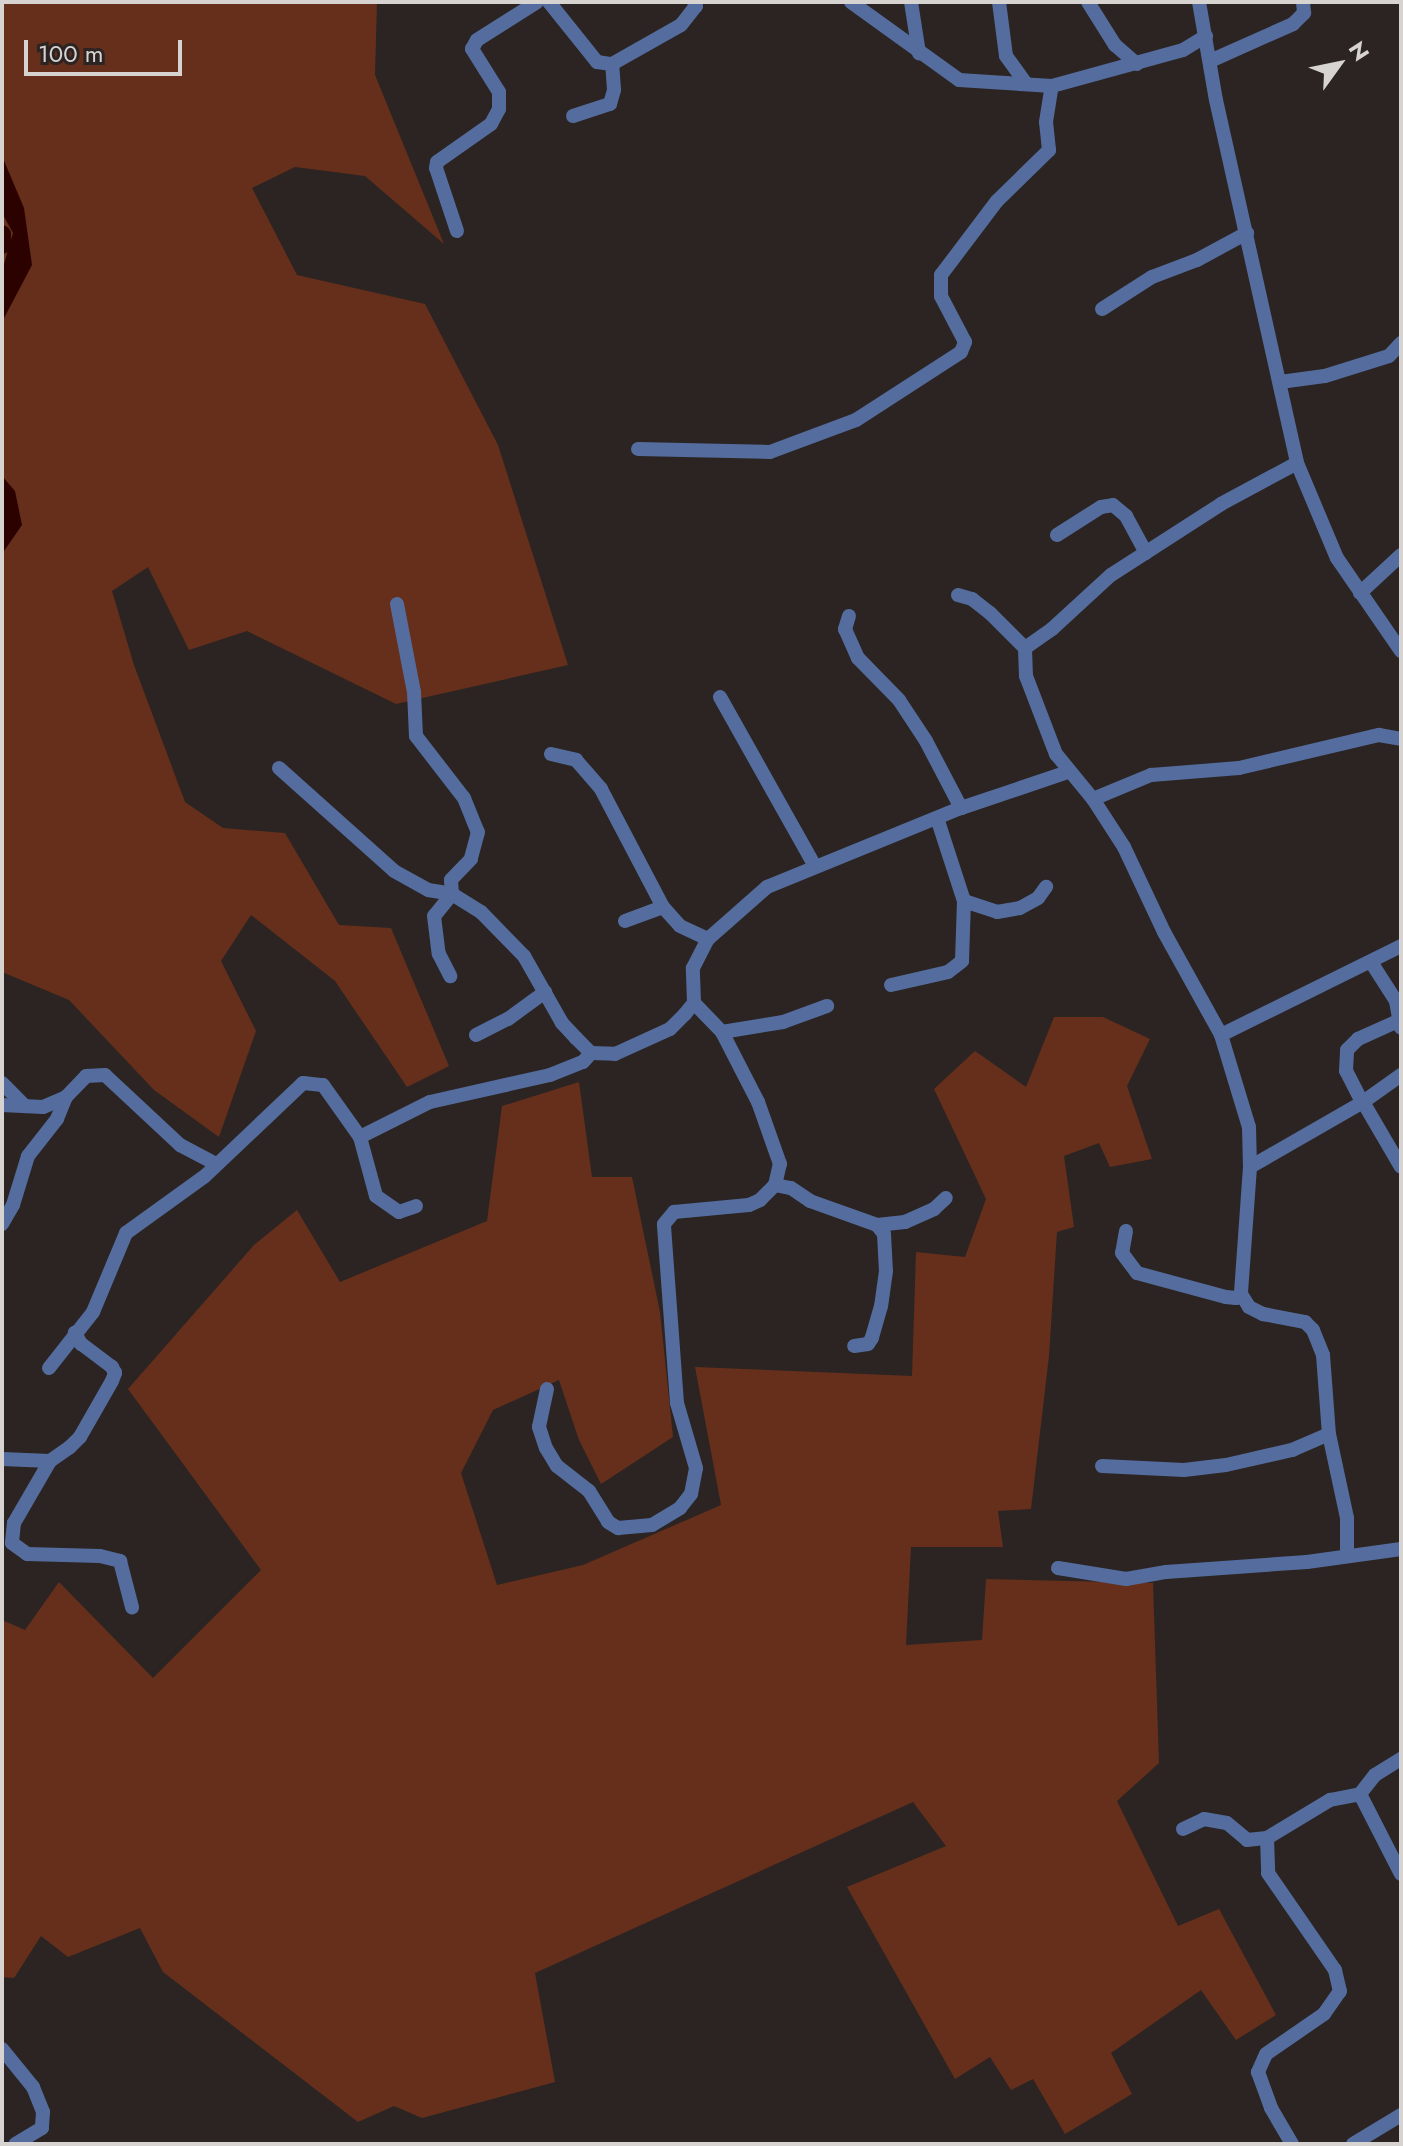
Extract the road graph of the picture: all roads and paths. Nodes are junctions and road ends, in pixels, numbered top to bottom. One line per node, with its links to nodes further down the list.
1 (537, 2): 20 (street)
2 (549, 2): 11 (street)
3 (563, 2): 11 (street)
4 (694, 2): 15 (street)
5 (851, 2): 13 (street)
6 (911, 2): 13 (street)
7 (999, 2): 17 (street)
8 (1088, 2): 16 (street)
9 (1199, 2): 12 (street)
10 (1303, 2): 14 (street)
11 (569, 25): 15 (street)
12 (1206, 36): 14 (street); 16 (street)
13 (919, 53): 17 (street)
14 (1210, 61): 21 (street)
15 (612, 64): 19 (street)
16 (1137, 64): 18 (street)
17 (1026, 84): 18 (street)
18 (1052, 86): 25 (street)
19 (573, 116)
20 (457, 231)
21 (1247, 233): 22 (street); 24 (street)
22 (1102, 309)
23 (1401, 343): 24 (street)
24 (1280, 382): 26 (street)
25 (638, 449)
26 (1297, 463): 28 (street); 30 (street)
27 (1057, 535): 28 (street)
28 (1146, 553): 34 (street)
29 (1401, 555): 30 (street)
30 (1360, 593): 35 (street)
31 (958, 595): 34 (street)
32 (397, 604): 46 (street)
33 (849, 616): 42 (street)
34 (1025, 648): 40 (street)
35 (1401, 651)
36 (720, 697): 44 (street)
37 (1401, 739): 41 (street)
38 (551, 754): 48 (street)
39 (279, 768): 46 (street)
40 (1068, 772): 41 (street); 42 (street)
41 (1093, 799): 61 (street)
42 (961, 808): 43 (street)
43 (937, 818): 44 (street); 47 (street)
44 (815, 866): 50 (street)
45 (1046, 887): 47 (street)
46 (452, 894): 53 (street); 55 (street)
47 (964, 901): 54 (street)
48 (663, 907): 49 (street); 50 (street)
49 (625, 921)
50 (708, 939): 56 (street)
51 (1401, 946): 52 (street)
52 (1371, 962): 58 (street); 61 (street)
53 (450, 976)
54 (891, 985)
55 (545, 992): 60 (street); 62 (street)
56 (694, 1003): 59 (street); 62 (street)
57 (827, 1006): 59 (street)
58 (1400, 1025): 66 (street)
59 (722, 1032): 73 (street)
60 (476, 1035)
61 (1221, 1035): 71 (street)
62 (591, 1053): 69 (street)
63 (1401, 1075): 66 (street)
64 (2, 1083): 68 (street)
65 (66, 1097): 68 (street); 70 (street); 76 (street)
66 (1363, 1102): 71 (street); 72 (street)
67 (2, 1105): 68 (street)
68 (25, 1106)
69 (360, 1137): 70 (street); 75 (street)
70 (216, 1164): 80 (street)
71 (1250, 1167): 79 (street)
72 (1401, 1167)
73 (775, 1185): 77 (street); 83 (street)
74 (946, 1198): 77 (street)
75 (416, 1206)
76 (2, 1224)
77 (877, 1225): 81 (street)
78 (1126, 1231): 79 (street)
79 (1241, 1294): 84 (street)
80 (75, 1333): 82 (street); 86 (street)
81 (854, 1346)
82 (49, 1368)
83 (547, 1389)
84 (1329, 1434): 87 (street); 89 (street)
85 (2, 1459): 86 (street)
86 (50, 1461): 91 (street)
87 (1102, 1466)
88 (1401, 1549): 89 (street)
89 (1347, 1556): 90 (street)
90 (1058, 1568)
91 (132, 1607)
92 (1401, 1759): 93 (street)
93 (1360, 1794): 95 (street); 96 (street)
94 (1183, 1829): 95 (street)
95 (1267, 1838): 100 (street)
96 (1401, 1874)
97 (2, 2049): 99 (street)
98 (1398, 2123): 101 (street)
99 (15, 2144)
100 (1292, 2144)
101 (1353, 2144)

